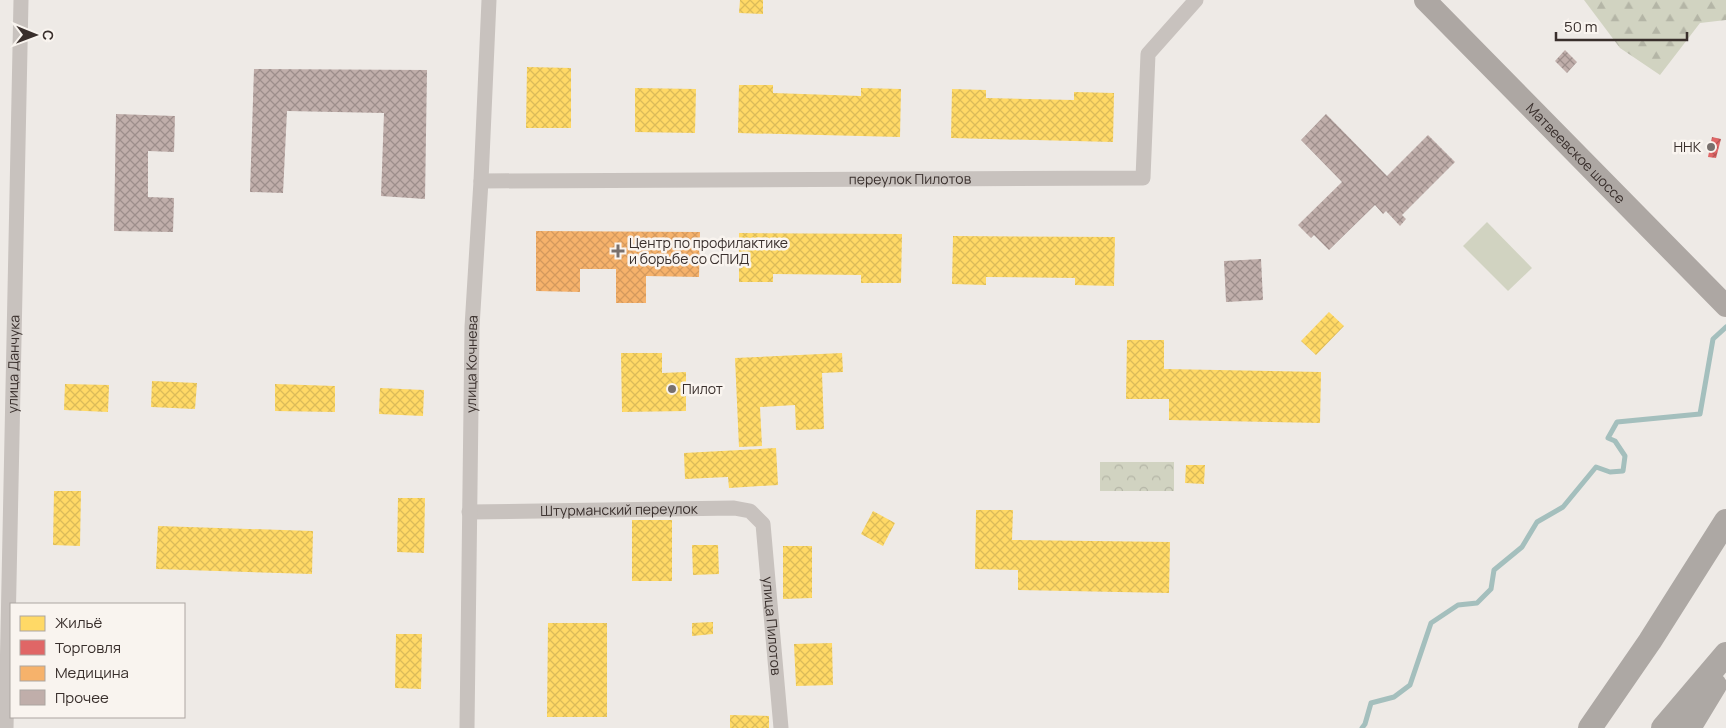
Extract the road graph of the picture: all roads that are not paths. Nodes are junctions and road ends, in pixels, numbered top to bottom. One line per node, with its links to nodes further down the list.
1 (21, 0): 12 (street, улица Данчука)
2 (488, 0): 5 (street, улица Кочнева)
3 (1196, 0): 5 (street, переулок Пилотов)
4 (1425, 0): 6 (main road, Матвеевское шоссе)
5 (481, 181): 7 (street, улица Кочнева)
6 (1719, 299)
7 (469, 512): 9 (street, Штурманский переулок); 13 (street, улица Кочнева)
8 (1726, 521): 15 (highway)
9 (763, 524): 14 (street, улица Пилотов)
10 (1726, 654): 16 (highway)
11 (1726, 668): 17 (highway)
12 (6, 728)
13 (467, 728)
14 (781, 728)
15 (1590, 728)
16 (1663, 728)
17 (1688, 728)

